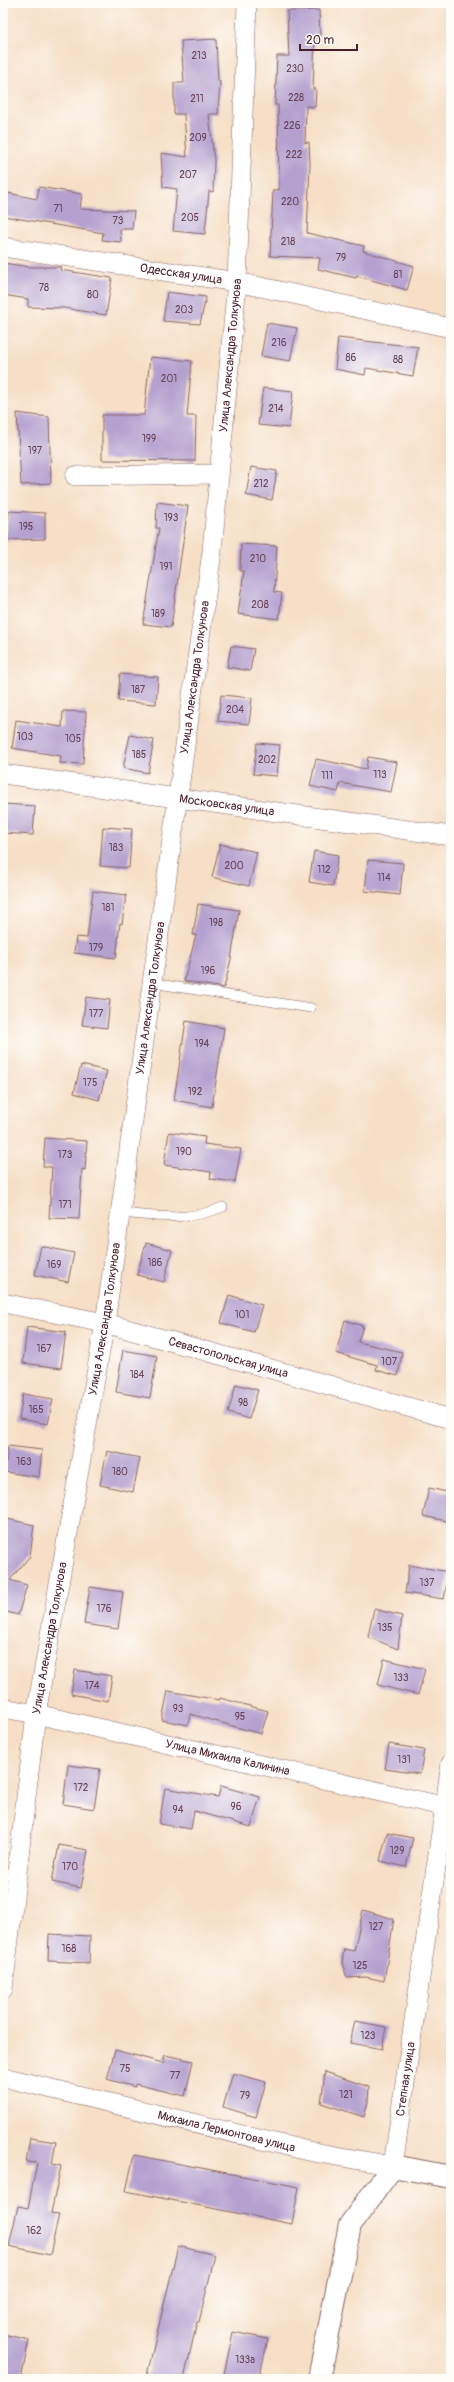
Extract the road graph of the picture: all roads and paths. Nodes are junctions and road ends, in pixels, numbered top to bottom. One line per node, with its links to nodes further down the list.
1 (247, 3): 3 (street, Улица Александра Толкунова)
2 (3, 247): 3 (street, Одесская улица)
3 (236, 282): 4 (street, Одесская улица); 5 (street, Улица Александра Толкунова)
4 (451, 328)
5 (219, 474): 6 (street); 8 (street, Улица Александра Толкунова)
6 (75, 476)
7 (3, 774): 8 (street, Московская улица)
8 (178, 799): 9 (street, Московская улица); 10 (street, Улица Александра Толкунова)
9 (451, 836)
10 (152, 983): 11 (lane); 13 (street, Улица Александра Толкунова)
11 (311, 1008)
12 (224, 1207): 13 (lane)
13 (120, 1212): 15 (street, Улица Александра Толкунова)
14 (3, 1303): 15 (street, Севастопольская улица)
15 (105, 1323): 16 (street, Севастопольская улица); 18 (street, Улица Александра Толкунова)
16 (451, 1419)
17 (3, 1708): 18 (street, Улица Михаила Калинина)
18 (36, 1714): 20 (street, Улица Михаила Калинина); 21 (street, Улица Александра Толкунова)
19 (451, 1763): 20 (street, Степная улица)
20 (448, 1808): 23 (street, Степная улица)
21 (3, 1989)
22 (3, 2077): 23 (street, Михаила Лермонтова улица)
23 (394, 2166): 24 (street, Михаила Лермонтова улица); 25 (street, Степная улица)
24 (451, 2177)
25 (318, 2379)

